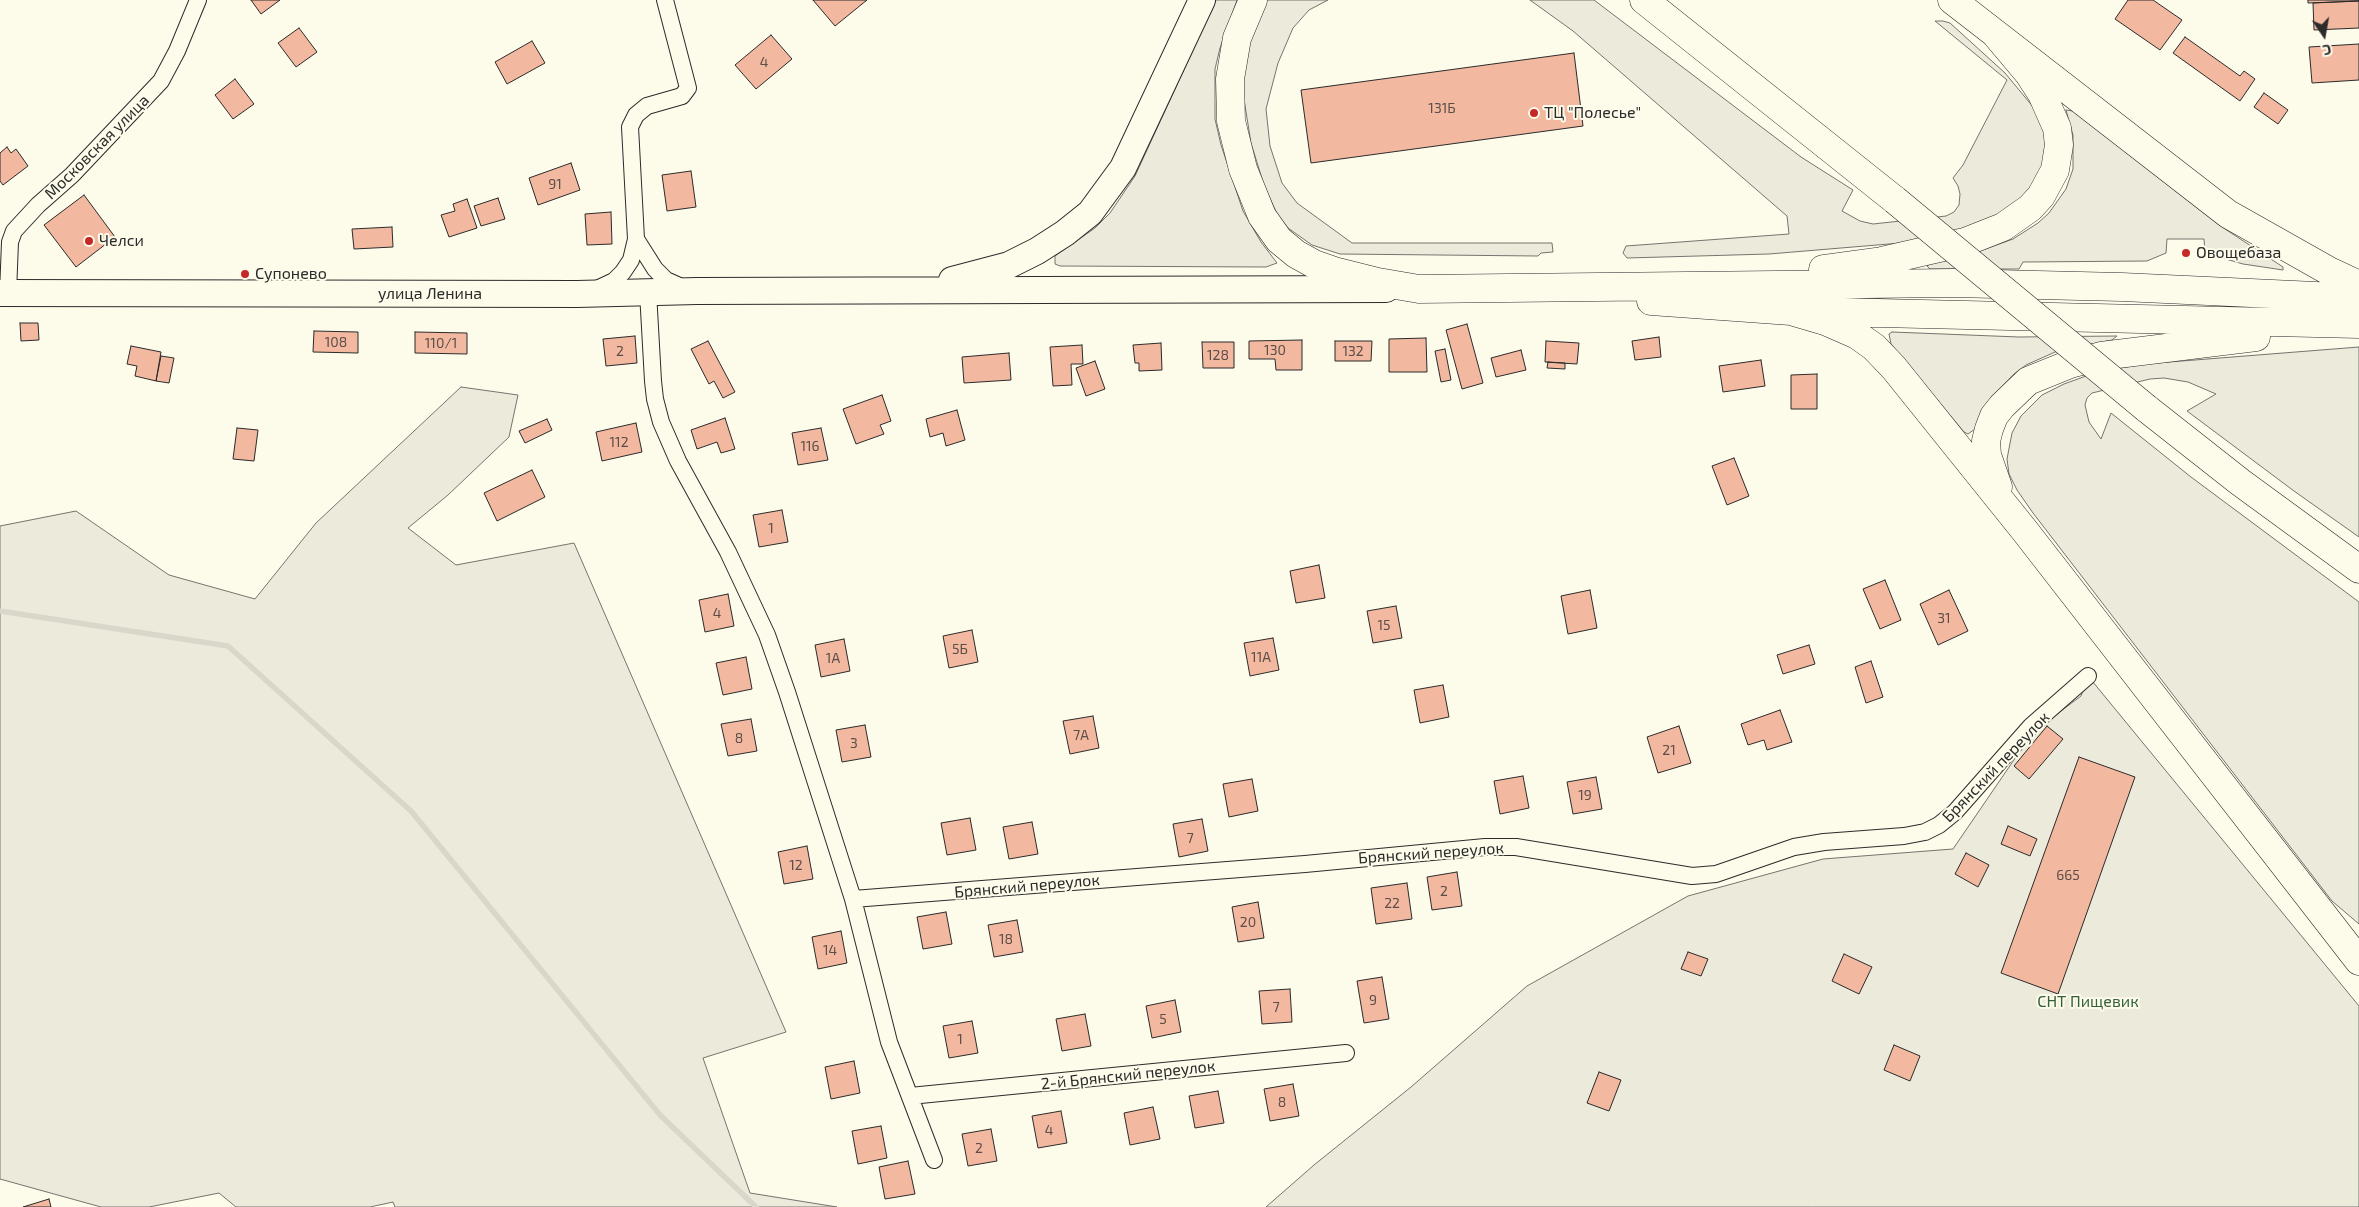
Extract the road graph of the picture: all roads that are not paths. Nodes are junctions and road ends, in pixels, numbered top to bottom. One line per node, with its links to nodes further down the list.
1 (198, 0): 16 (street, Московская улица)
2 (665, 0): 8 (street)
3 (1202, 0): 14 (main road)
4 (1253, 0): 11 (highway)
5 (1644, 0): 22 (highway, bridge)
6 (1952, 0): 7 (highway)
7 (1997, 36): 9 (highway); 10 (highway)
8 (636, 239): 13 (street); 17 (street)
9 (1724, 284): 12 (highway); 18 (highway)
10 (2359, 286)
11 (1419, 289): 12 (highway); 14 (main road)
12 (1488, 289): 19 (highway)
13 (697, 291): 14 (main road, улица Ленина); 15 (main road, улица Ленина)
14 (860, 291)
15 (648, 292): 17 (main road, улица Ленина); 24 (street)
16 (4, 293): 17 (main road, улица Ленина)
17 (577, 294)
18 (2359, 298)
19 (1791, 311): 20 (highway); 21 (highway)
20 (2359, 325): 21 (highway)
21 (2025, 531): 25 (highway)
22 (2359, 569)
23 (2088, 676): 24 (street, Брянский переулок)
24 (853, 899): 29 (street)
25 (2312, 900): 26 (highway); 27 (highway)
26 (2359, 941)
27 (2359, 961)
28 (1346, 1053): 29 (street, 2-й Брянский переулок)
29 (910, 1096): 30 (street)
30 (934, 1160)

